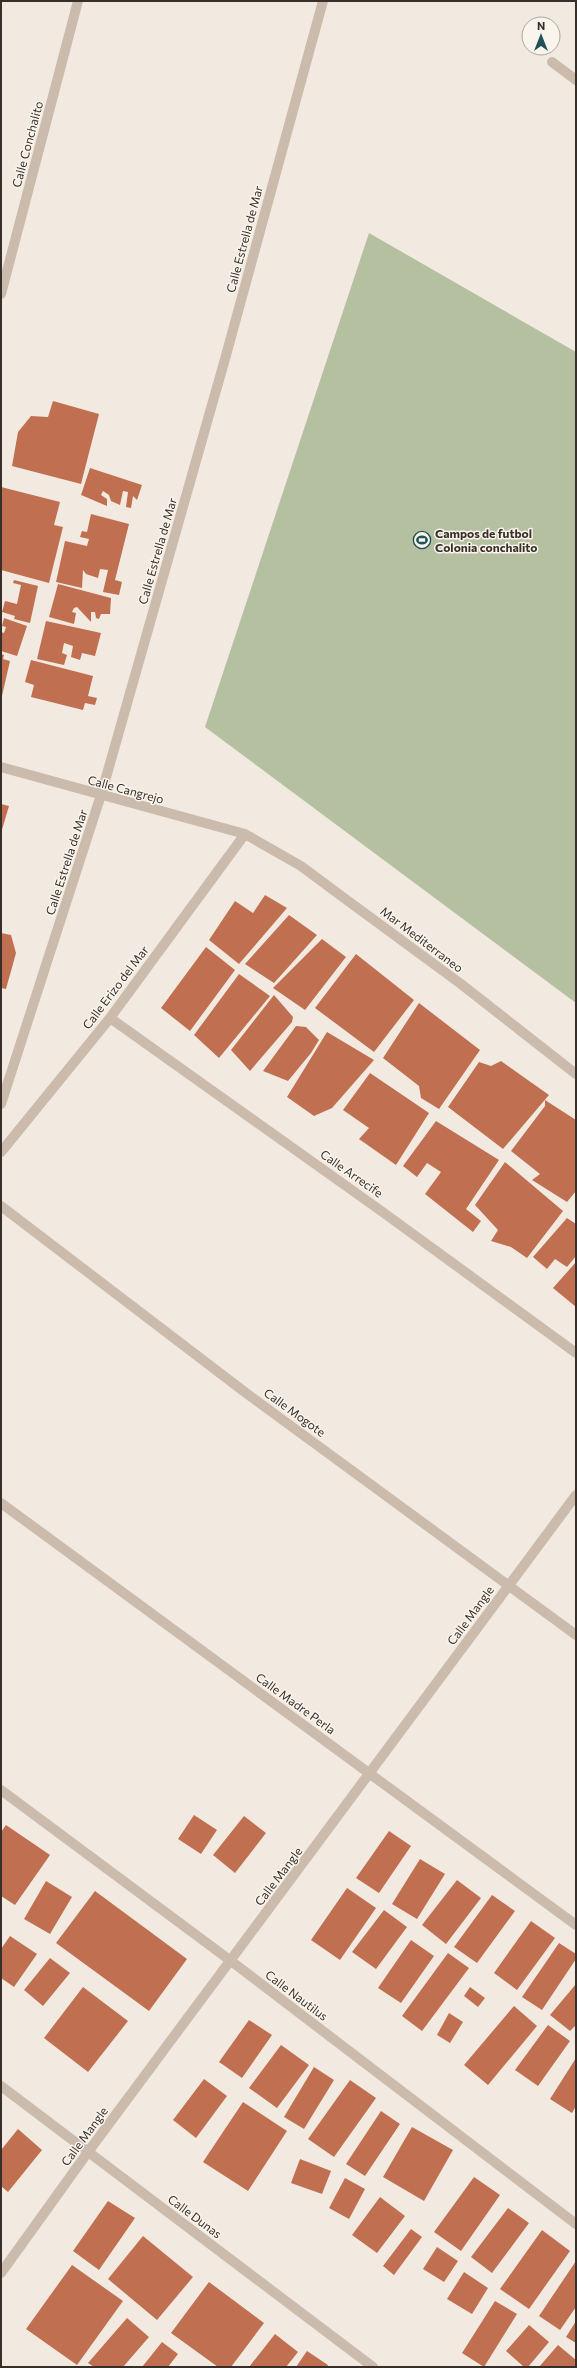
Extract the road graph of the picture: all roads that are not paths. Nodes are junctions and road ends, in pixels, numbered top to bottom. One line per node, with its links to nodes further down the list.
1 (78, 1): 5 (street, Calle Conchalito)
2 (323, 1): 7 (street, Calle Estrella de Mar)
3 (552, 62): 4 (street)
4 (576, 80)
5 (1, 294)
6 (1, 766): 7 (street, Calle Cangrejo)
7 (101, 795): 8 (street, Calle Cangrejo); 11 (street, Calle Estrella de Mar)
8 (245, 834): 9 (street, Calle Erizo del Mar); 10 (street, Mar Mediterraneo)
9 (110, 1018): 12 (street, Calle Erizo del Mar); 14 (street, Calle Arrecife)
10 (576, 1074)
11 (1, 1104)
12 (1, 1152)
13 (1, 1206): 17 (street, Calle Mogote)
14 (576, 1353)
15 (576, 1495): 17 (street, Calle Mangle)
16 (1, 1503): 19 (street, Calle Madre Perla)
17 (509, 1585): 18 (street, Calle Mogote); 19 (street, Calle Mangle)
18 (576, 1635)
19 (371, 1773): 21 (street, Calle Madre Perla); 22 (street, Calle Mangle)
20 (1, 1790): 22 (street, Calle Nautilus)
21 (576, 1925)
22 (230, 1961): 24 (street, Calle Mangle); 25 (street, Calle Nautilus)
23 (1, 2086): 24 (street, Calle Dunas)
24 (88, 2152): 26 (street, Calle Mangle); 27 (street, Calle Dunas)
25 (576, 2224)
26 (1, 2273)
27 (373, 2367)

